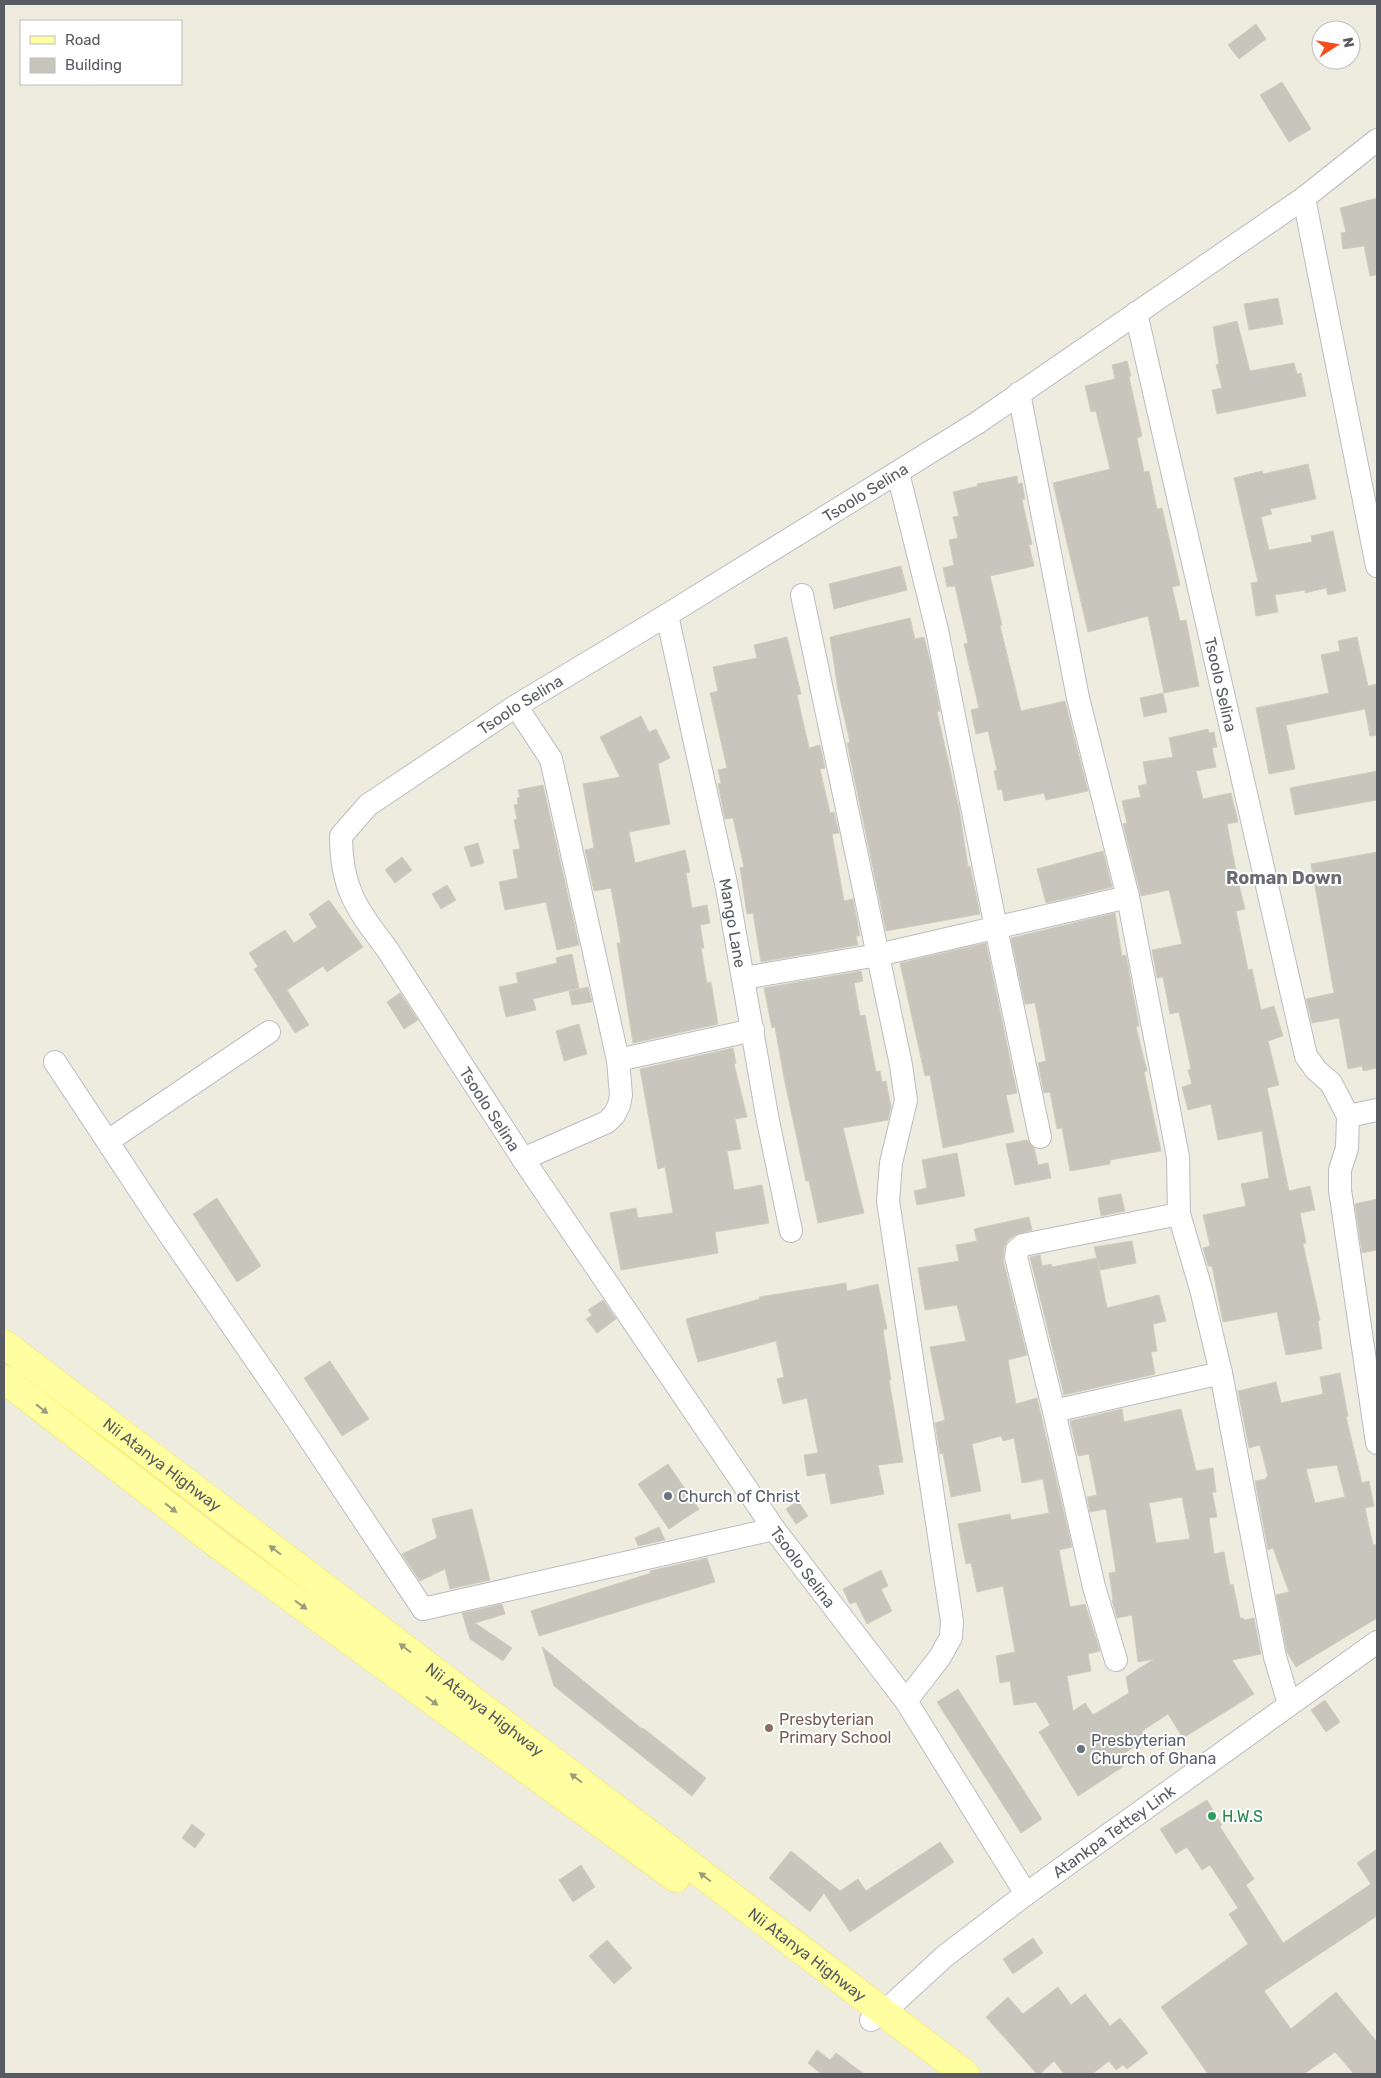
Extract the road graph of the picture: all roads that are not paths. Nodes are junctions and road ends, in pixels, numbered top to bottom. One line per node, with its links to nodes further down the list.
1 (1377, 140): 2 (street)
2 (1304, 198): 3 (street); 6 (street)
3 (1136, 313): 4 (street, Tsoolo Selina); 19 (street, Tsoolo Selina)
4 (1019, 393): 5 (street, Tsoolo Selina); 10 (street)
5 (898, 473): 8 (street, Tsoolo Selina); 11 (street)
6 (1377, 566)
7 (802, 595): 12 (street)
8 (667, 615): 9 (street, Tsoolo Selina); 13 (street, Mango Lane)
9 (516, 706): 16 (street); 22 (street, Tsoolo Selina)
10 (1128, 897): 11 (street); 23 (street)
11 (996, 928): 12 (street); 20 (street)
12 (878, 955): 13 (street); 33 (street)
13 (744, 978): 14 (street, Mango Lane)
14 (753, 1030): 16 (street); 24 (street, Mango Lane)
15 (269, 1032): 21 (street)
16 (618, 1060): 22 (street)
17 (55, 1062): 21 (street)
18 (1377, 1110): 19 (street)
19 (1348, 1116): 29 (street)
20 (1040, 1138)
21 (108, 1141): 30 (street)
22 (523, 1159): 30 (street, Tsoolo Selina)
23 (1179, 1214): 26 (street); 28 (street)
24 (791, 1231)
25 (4, 1344): 36 (main road, Nii Atanya Highway, one-way to 25)
26 (1220, 1374): 28 (street); 34 (street)
27 (4, 1379): 36 (main road, one-way to 36)
28 (1054, 1411): 32 (street)
29 (1377, 1443)
30 (774, 1529): 33 (street, Tsoolo Selina)
31 (1377, 1642): 34 (street, Atankpa Tettey Link)
32 (1116, 1660)
33 (906, 1701): 35 (street, Tsoolo Selina)
34 (1289, 1704): 35 (street, Atankpa Tettey Link)
35 (1026, 1894): 36 (street, Atankpa Tettey Link)
36 (877, 2017): 37 (main road); 38 (main road, Nii Atanya Highway)
37 (944, 2074)
38 (965, 2074)

